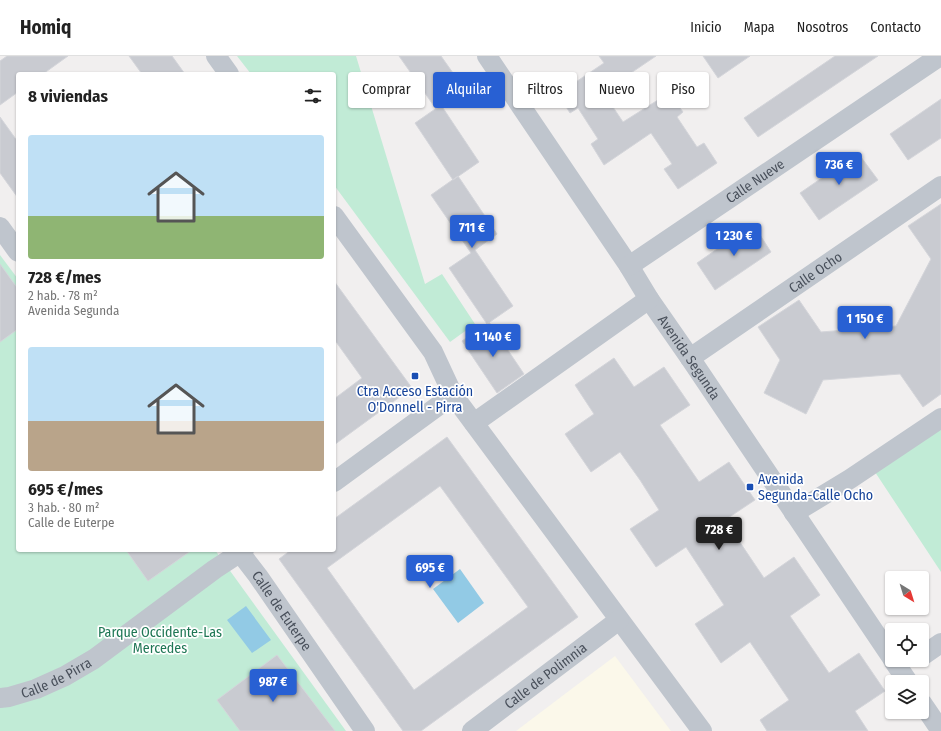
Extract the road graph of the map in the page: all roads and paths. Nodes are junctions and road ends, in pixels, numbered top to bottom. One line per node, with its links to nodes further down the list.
1 (216, 56): 4 (street)
2 (487, 56): 9 (street, Avenida Segunda)
3 (940, 56): 9 (street, Calle Nueve)
4 (228, 72)
5 (941, 186): 11 (street, Calle Ocho)
6 (336, 219): 12 (street)
7 (0, 228): 8 (street)
8 (16, 249)
9 (629, 266): 10 (street, Avenida Segunda)
10 (649, 299): 11 (street, Avenida Segunda); 14 (street)
11 (690, 358): 16 (street, Avenida Segunda)
12 (453, 395): 14 (street); 15 (street)
13 (941, 418): 16 (street)
14 (474, 423): 19 (street)
15 (336, 481)
16 (794, 513): 20 (street, Avenida Segunda)
17 (240, 552): 23 (street, Calle de Pirra)
18 (242, 552): 26 (street, Calle de Euterpe)
19 (619, 620): 25 (street, Calle de Polimnia); 27 (street)
20 (885, 642)
21 (941, 643): 22 (street)
22 (929, 651)
23 (0, 698)
24 (929, 713): 28 (street)
25 (474, 730)
26 (365, 731)
27 (702, 731)
28 (941, 731)

